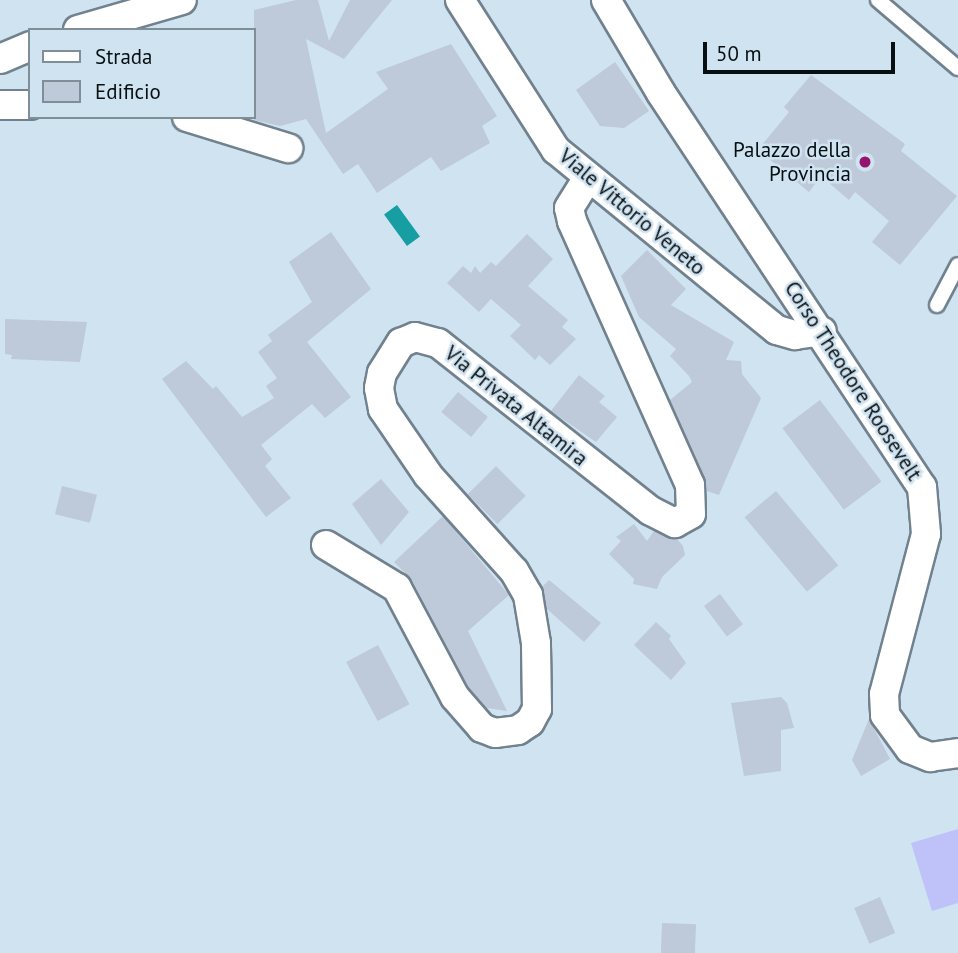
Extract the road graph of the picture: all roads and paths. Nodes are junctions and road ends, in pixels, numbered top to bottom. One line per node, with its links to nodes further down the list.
1 (182, 0): 5 (street)
2 (460, 0): 13 (street, Viale Vittorio Veneto)
3 (606, 0): 16 (street, Corso Theodore Roosevelt)
4 (878, 0): 8 (lane)
5 (85, 28)
6 (28, 47): 7 (street)
7 (0, 59)
8 (958, 68)
9 (0, 105): 10 (street)
10 (28, 105)
11 (194, 119): 12 (street)
12 (288, 148)
13 (588, 178): 16 (street, Viale Vittorio Veneto); 17 (street, Via Privata Altamira)
14 (958, 265): 15 (lane)
15 (937, 305)
16 (822, 331): 18 (street, Corso Theodore Roosevelt)
17 (326, 545)
18 (958, 753)

